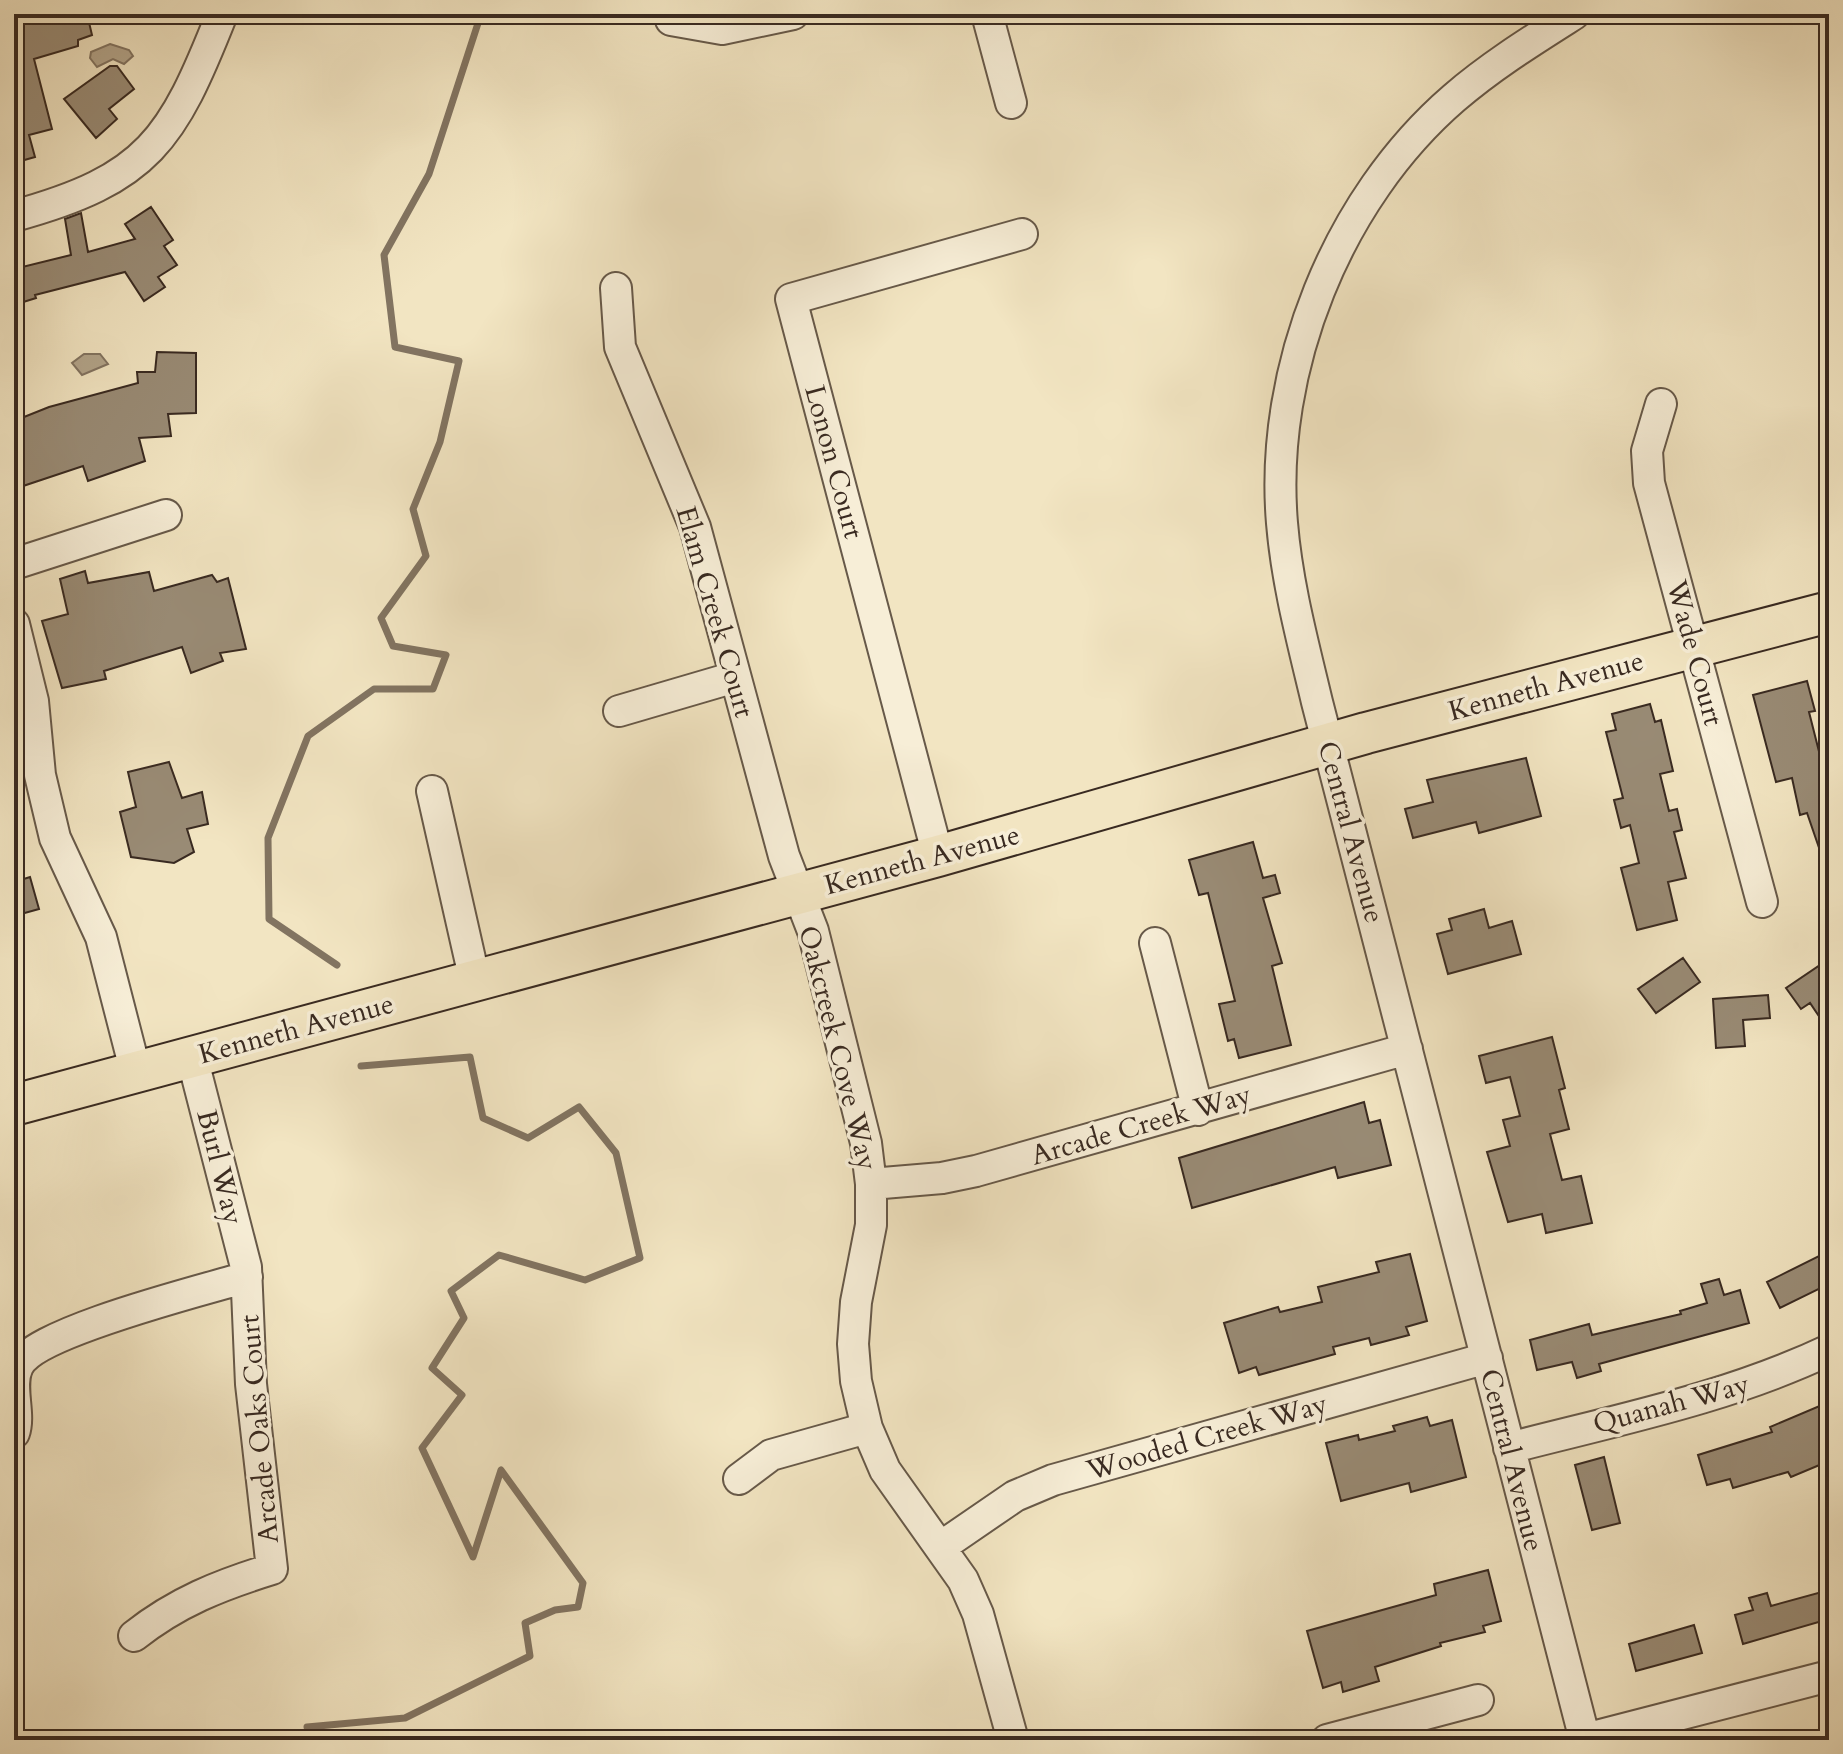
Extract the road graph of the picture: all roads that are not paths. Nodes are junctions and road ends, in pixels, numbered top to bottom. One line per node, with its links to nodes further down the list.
1 (222, 14): 7 (street)
2 (793, 14): 5 (street)
3 (987, 14): 6 (street)
4 (1554, 19): 18 (street, Central Avenue)
5 (671, 20)
6 (1011, 103)
7 (14, 216)
8 (1022, 234): 20 (street, Lonon Court)
9 (616, 288): 16 (street, Elam Creek Court)
10 (1661, 404): 15 (street, Wade Court)
11 (166, 515): 12 (street)
12 (14, 564)
13 (1829, 612): 15 (main road, Kenneth Avenue)
14 (14, 624): 27 (street)
15 (1693, 647): 18 (main road, Kenneth Avenue); 22 (street, Wade Court)
16 (735, 677): 17 (street); 21 (street, Elam Creek Court)
17 (619, 711)
18 (1329, 744): 20 (main road, Kenneth Avenue); 25 (street, Central Avenue)
19 (432, 791): 24 (street)
20 (938, 856): 21 (main road, Kenneth Avenue)
21 (796, 894): 24 (main road, Kenneth Avenue); 30 (street, Oakcreek Cove Way)
22 (1762, 902)
23 (1155, 943): 29 (street)
24 (475, 981): 26 (main road, Kenneth Avenue)
25 (1407, 1049): 29 (street, Arcade Creek Way); 33 (street, Central Avenue)
26 (192, 1057): 27 (main road, Kenneth Avenue); 31 (street, Burl Way)
27 (136, 1073): 28 (main road, Kenneth Avenue)
28 (14, 1105)
29 (1198, 1110): 30 (street, Arcade Creek Way)
30 (871, 1184): 34 (street, Oakcreek Cove Way)
31 (247, 1277): 35 (street); 39 (street, Arcade Oaks Court)
32 (1829, 1350): 36 (street, Quanah Way)
33 (1487, 1358): 36 (street, Central Avenue); 38 (street, Wooded Creek Way)
34 (867, 1428): 37 (street); 38 (street, Oakcreek Cove Way)
35 (14, 1433)
36 (1509, 1448): 42 (street, Central Avenue)
37 (739, 1479)
38 (942, 1546): 43 (street, Oakcreek Cove Way)
39 (134, 1636)
40 (1829, 1676): 42 (street)
41 (1478, 1700): 44 (street)
42 (1585, 1739)
43 (1013, 1740)
44 (1327, 1740)

